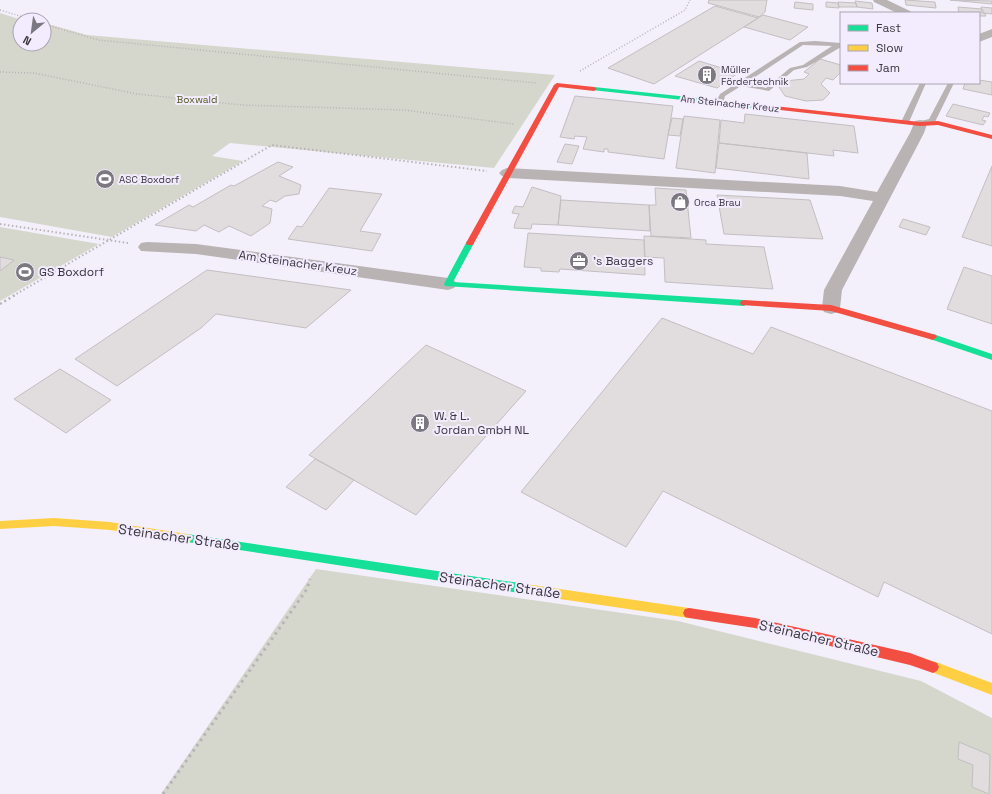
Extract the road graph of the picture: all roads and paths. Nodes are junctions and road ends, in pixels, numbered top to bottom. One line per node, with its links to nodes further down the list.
1 (690, 0): 14 (path)
2 (878, 0): 4 (street)
3 (0, 10): 5 (path)
4 (904, 12)
5 (12, 14)
6 (52, 26): 14 (path)
7 (992, 33): 8 (street)
8 (980, 38)
9 (980, 42): 11 (street)
10 (840, 45): 13 (lane); 13 (lane)
11 (992, 47)
12 (0, 72): 19 (path)
13 (739, 83): 17 (lane)
14 (557, 84): 17 (street, Am Steinacher Kreuz); 19 (street)
15 (923, 84): 18 (lane)
16 (950, 84): 18 (lane)
17 (720, 102): 18 (street, Am Steinacher Kreuz)
18 (913, 123): 20 (street, Am Steinacher Kreuz); 22 (street)
19 (535, 127): 21 (street)
20 (992, 137)
21 (508, 173): 22 (street); 24 (path); 26 (street)
22 (883, 198): 28 (street)
23 (0, 224): 24 (path)
24 (110, 241): 27 (path)
25 (147, 247): 26 (street, Am Steinacher Kreuz)
26 (448, 284): 28 (street, Am Steinacher Kreuz)
27 (0, 304)
28 (831, 308): 29 (street, Am Steinacher Kreuz)
29 (992, 357)
30 (0, 525): 31 (street, Steinacher Straße)
31 (310, 556): 32 (street, Steinacher Straße); 33 (path)
32 (992, 689)
33 (163, 794)

